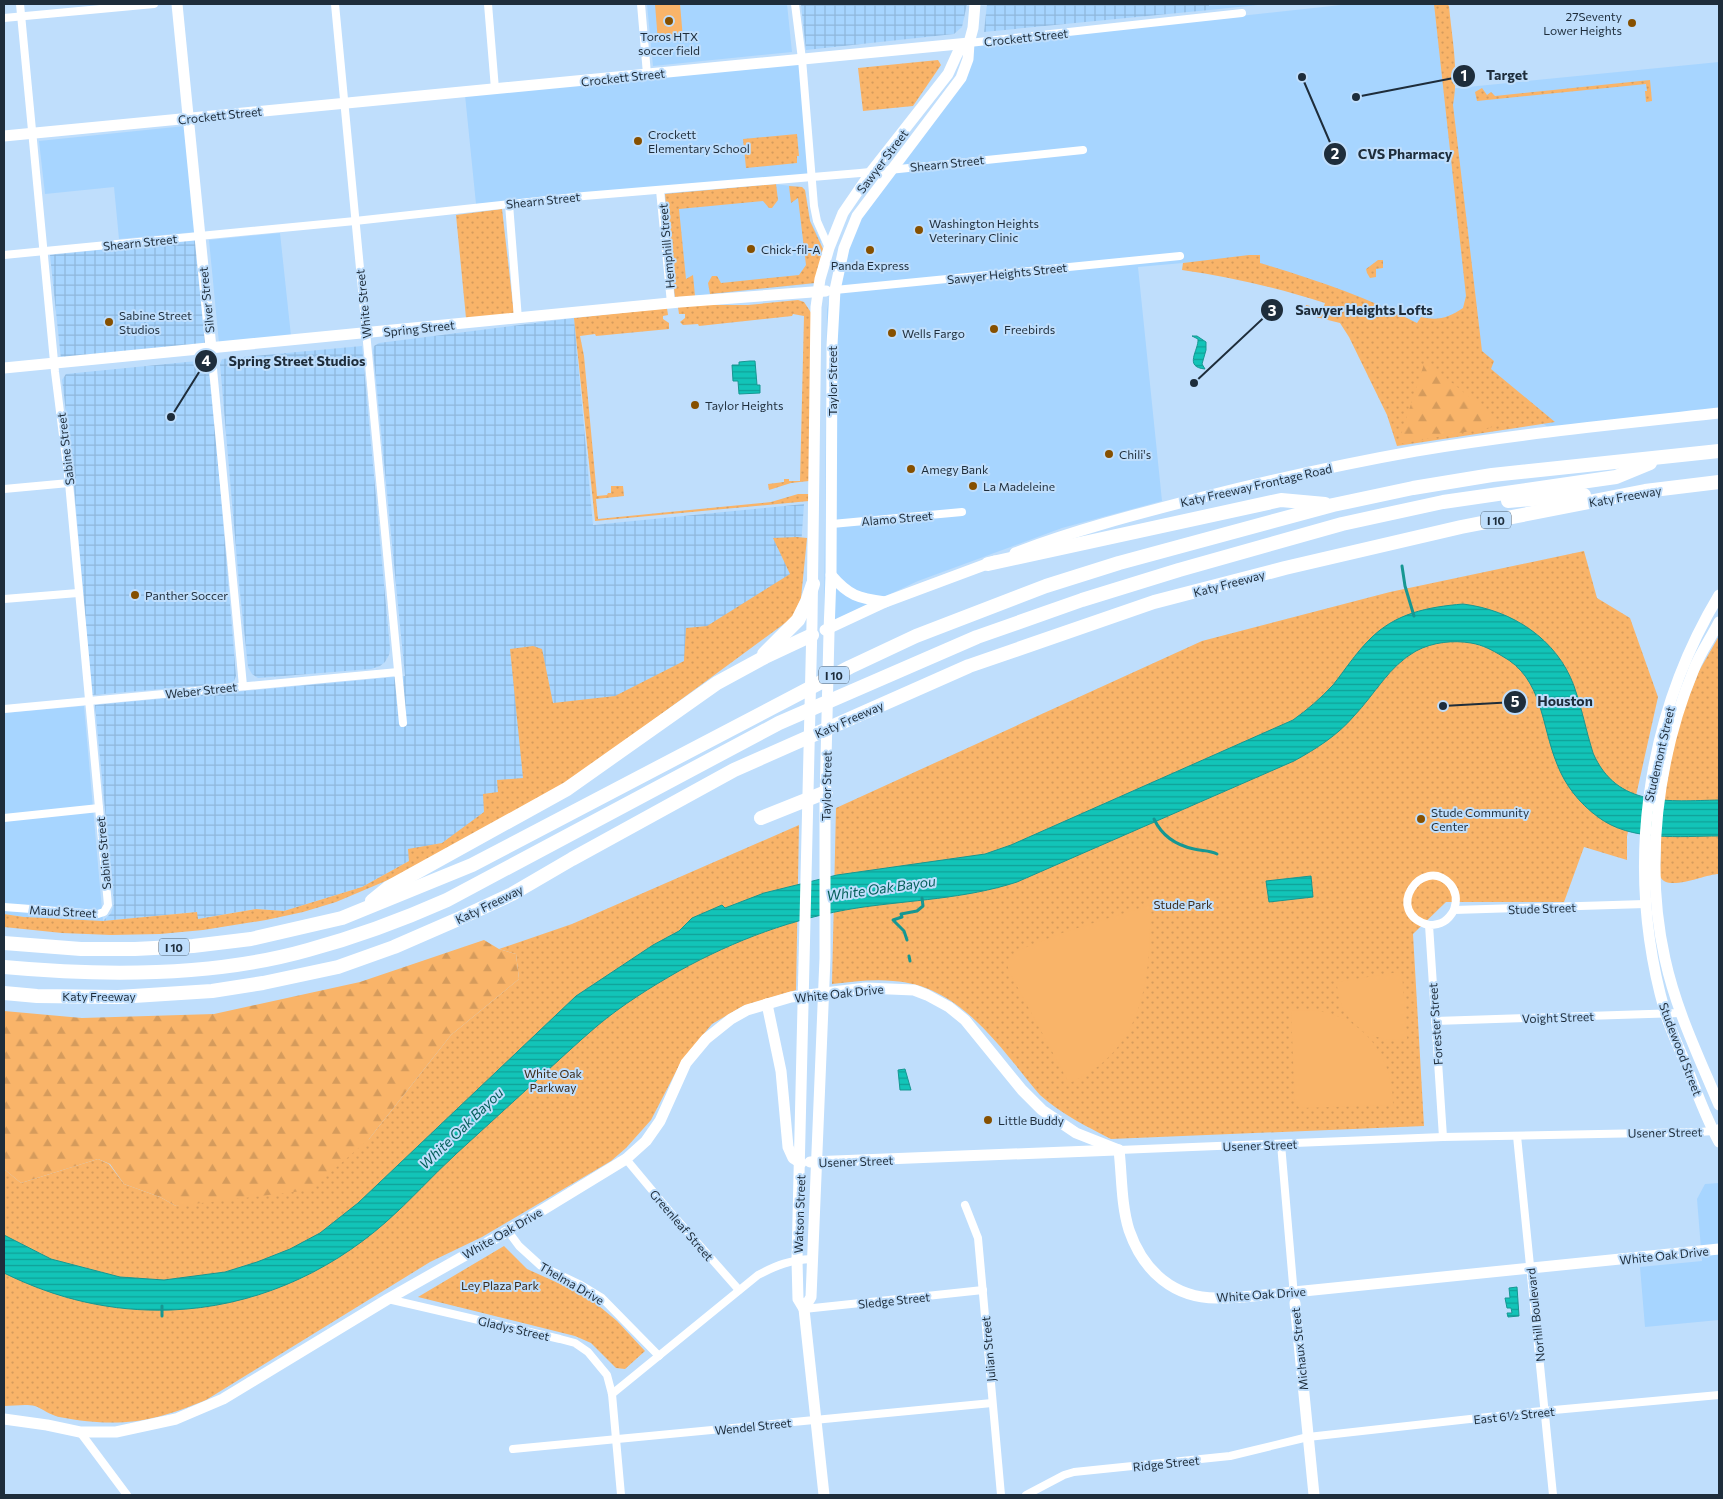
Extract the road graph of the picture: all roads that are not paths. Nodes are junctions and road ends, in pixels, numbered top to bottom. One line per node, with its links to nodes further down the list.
1 (20, 4): 10 (street, Sabine Street)
2 (154, 4): 10 (street)
3 (177, 4): 17 (main road, Silver Street)
4 (335, 4): 16 (street, White Street)
5 (488, 4): 15 (street)
6 (641, 4): 14 (street)
7 (795, 4): 13 (street)
8 (975, 4): 12 (main road, Sawyer Street)
9 (1242, 13): 12 (street, Crockett Street)
10 (21, 17): 11 (street); 18 (street, Sabine Street)
11 (4, 18)
12 (969, 43): 13 (main road, Crockett Street); 21 (main road, Sawyer Street); 22 (main road, Sawyer Street)
13 (802, 59): 14 (main road, Crockett Street); 23 (street)
14 (647, 74): 15 (main road, Crockett Street)
15 (496, 89): 16 (main road, Crockett Street)
16 (344, 104): 17 (main road, Crockett Street); 26 (street, White Street)
17 (188, 118): 18 (main road, Crockett Street); 27 (main road, Silver Street)
18 (32, 134): 19 (main road, Crockett Street); 29 (street, Sabine Street)
19 (4, 136)
20 (1083, 150): 21 (street, Shearn Street)
21 (892, 169): 22 (street, Shearn Street); 32 (main road, Sawyer Street)
22 (871, 172): 23 (street, Shearn Street); 28 (main road, Sawyer Street)
23 (812, 177): 24 (street, Shearn Street); 28 (street)
24 (660, 190): 25 (street, Shearn Street); 34 (street, Hemphill Street)
25 (509, 204): 26 (street, Shearn Street); 35 (street)
26 (355, 221): 27 (street, Shearn Street); 36 (street, White Street)
27 (200, 236): 29 (street, Shearn Street); 37 (main road, Silver Street)
28 (829, 248): 33 (main road, Sawyer Street)
29 (44, 251): 30 (street, Shearn Street); 38 (street, Sabine Street)
30 (4, 255)
31 (1180, 256): 32 (street, Sawyer Heights Street)
32 (835, 290): 33 (main road, Spring Street); 41 (main road, Taylor Street)
33 (818, 291): 34 (main road, Spring Street); 42 (main road, Taylor Street)
34 (671, 303): 35 (main road, Spring Street)
35 (518, 319): 36 (main road, Spring Street)
36 (366, 334): 37 (main road, Spring Street); 64 (street, White Street)
37 (211, 348): 38 (main road, Spring Street); 65 (street, Silver Street)
38 (54, 364): 39 (main road, Spring Street); 46 (street, Sabine Street)
39 (4, 368)
40 (1719, 413): 53 (main road, Katy Freeway Frontage Road)
41 (832, 416): 42 (main road); 51 (main road, Taylor Street)
42 (815, 417): 55 (main road, Taylor Street)
43 (1719, 451): 44 (highway, I 10)
44 (1667, 456): 49 (highway, I 10); 52 (highway)
45 (1719, 482): 48 (highway, Katy Freeway / I 10)
46 (70, 483): 47 (street); 56 (street, Sabine Street)
47 (4, 489)
48 (1645, 491): 52 (highway); 84 (highway, Katy Freeway / I 10)
49 (1336, 504): 53 (highway); 79 (highway, I 10)
50 (962, 512): 51 (street, Alamo Street)
51 (832, 524): 54 (main road, Taylor Street)
52 (1342, 528): 83 (highway)
53 (988, 564): 59 (main road, Katy Freeway Frontage Road)
54 (831, 575): 59 (main road); 61 (main road, Taylor Street)
55 (813, 584): 62 (main road, Taylor Street); 63 (highway)
56 (78, 593): 58 (street); 66 (street, Sabine Street)
57 (1719, 595): 69 (main road, Studemont Street)
58 (4, 600)
59 (885, 602): 61 (main road, Katy Freeway Frontage Road)
60 (1719, 622): 69 (main road, Studemont Street)
61 (829, 630): 62 (main road, Katy Freeway Frontage Road); 70 (main road, Taylor Street)
62 (812, 639): 63 (highway); 71 (main road, Taylor Street)
63 (758, 661): 79 (highway)
64 (398, 672): 65 (street, Weber Street); 68 (street, White Street)
65 (243, 686): 66 (street, Weber Street)
66 (89, 701): 67 (street, Weber Street); 72 (street, Sabine Street)
67 (4, 709)
68 (403, 723)
69 (1669, 724): 75 (main road, Studemont Street); 77 (main road, Studemont Street)
70 (826, 792): 71 (highway); 99 (main road, Taylor Street)
71 (807, 799): 74 (highway); 100 (main road, Taylor Street)
72 (99, 808): 73 (street); 76 (street, Sabine Street)
73 (4, 818)
74 (761, 818)
75 (1656, 892): 86 (main road, Studewood Street)
76 (107, 895): 78 (street, Maud Street)
77 (1645, 899): 80 (street, Stude Street); 87 (main road, Studewood Street)
78 (4, 907)
79 (360, 910): 82 (highway, I 10)
80 (1454, 910): 81 (street); 81 (street)
81 (1429, 925): 88 (street, Forester Street)
82 (4, 943)
83 (4, 968)
84 (4, 993)
85 (767, 1004): 91 (main road, White Oak Drive); 98 (main road, White Oak Drive); 100 (main road, Watson Street)
86 (1680, 1013): 87 (street, Voight Street); 89 (main road, Studewood Street)
87 (1666, 1014): 88 (street, Voight Street); 90 (main road, Studewood Street)
88 (1435, 1021): 93 (street, Forester Street)
89 (1719, 1105)
90 (1716, 1129): 92 (street, Usener Street); 94 (main road, Studewood Street)
91 (1076, 1133): 96 (main road, White Oak Drive); 97 (main road)
92 (1517, 1136): 93 (street, Usener Street); 106 (street, Norhill Boulevard)
93 (1443, 1138): 95 (street, Usener Street)
94 (1719, 1142)
95 (1281, 1144): 96 (street, Usener Street); 109 (street, Michaux Street)
96 (1119, 1150): 97 (main road, Usener Street); 109 (main road, White Oak Drive)
97 (1075, 1153): 99 (main road, Usener Street)
98 (626, 1158): 102 (main road, White Oak Drive); 107 (street, Greenleaf Street)
99 (816, 1162): 100 (main road, Usener Street); 104 (main road, Watson Street)
100 (801, 1163): 105 (main road, Watson Street)
101 (965, 1205): 108 (street, Julian Street)
102 (508, 1231): 110 (main road, White Oak Drive); 112 (street, Thelma Drive)
103 (1719, 1249): 106 (main road, White Oak Drive)
104 (812, 1259): 105 (street); 111 (main road, Watson Street)
105 (798, 1260): 107 (street); 111 (main road, Watson Street)
106 (1530, 1269): 109 (main road, White Oak Drive); 116 (street, Norhill Boulevard)
107 (739, 1290): 112 (street)
108 (983, 1290): 111 (street, Sledge Street); 115 (street, Julian Street)
109 (1294, 1298): 120 (main road, Michaux Street)
110 (388, 1299): 113 (street, Gladys Street); 119 (main road, White Oak Drive)
111 (804, 1309): 118 (main road, Watson Street)
112 (659, 1356): 113 (street)
113 (612, 1394): 121 (street, Gladys Street)
114 (1719, 1395): 116 (street, East 6½ Street)
115 (992, 1403): 118 (street, Wendel Street); 126 (street, Julian Street)
116 (1544, 1411): 120 (street, East 6½ Street); 129 (street, Norhill Boulevard)
117 (4, 1419): 119 (main road, White Oak Drive)
118 (816, 1420): 121 (street, Wendel Street); 125 (main road, Watson Street)
119 (80, 1432): 123 (street)
120 (1308, 1437): 127 (street, Ridge Street); 128 (main road, Michaux Street)
121 (616, 1439): 122 (street, Wendel Street); 124 (street, Gladys Street)
122 (513, 1449)
123 (127, 1495)
124 (622, 1495)
125 (824, 1495)
126 (1001, 1495)
127 (1026, 1495)
128 (1314, 1495)
129 (1552, 1495)

